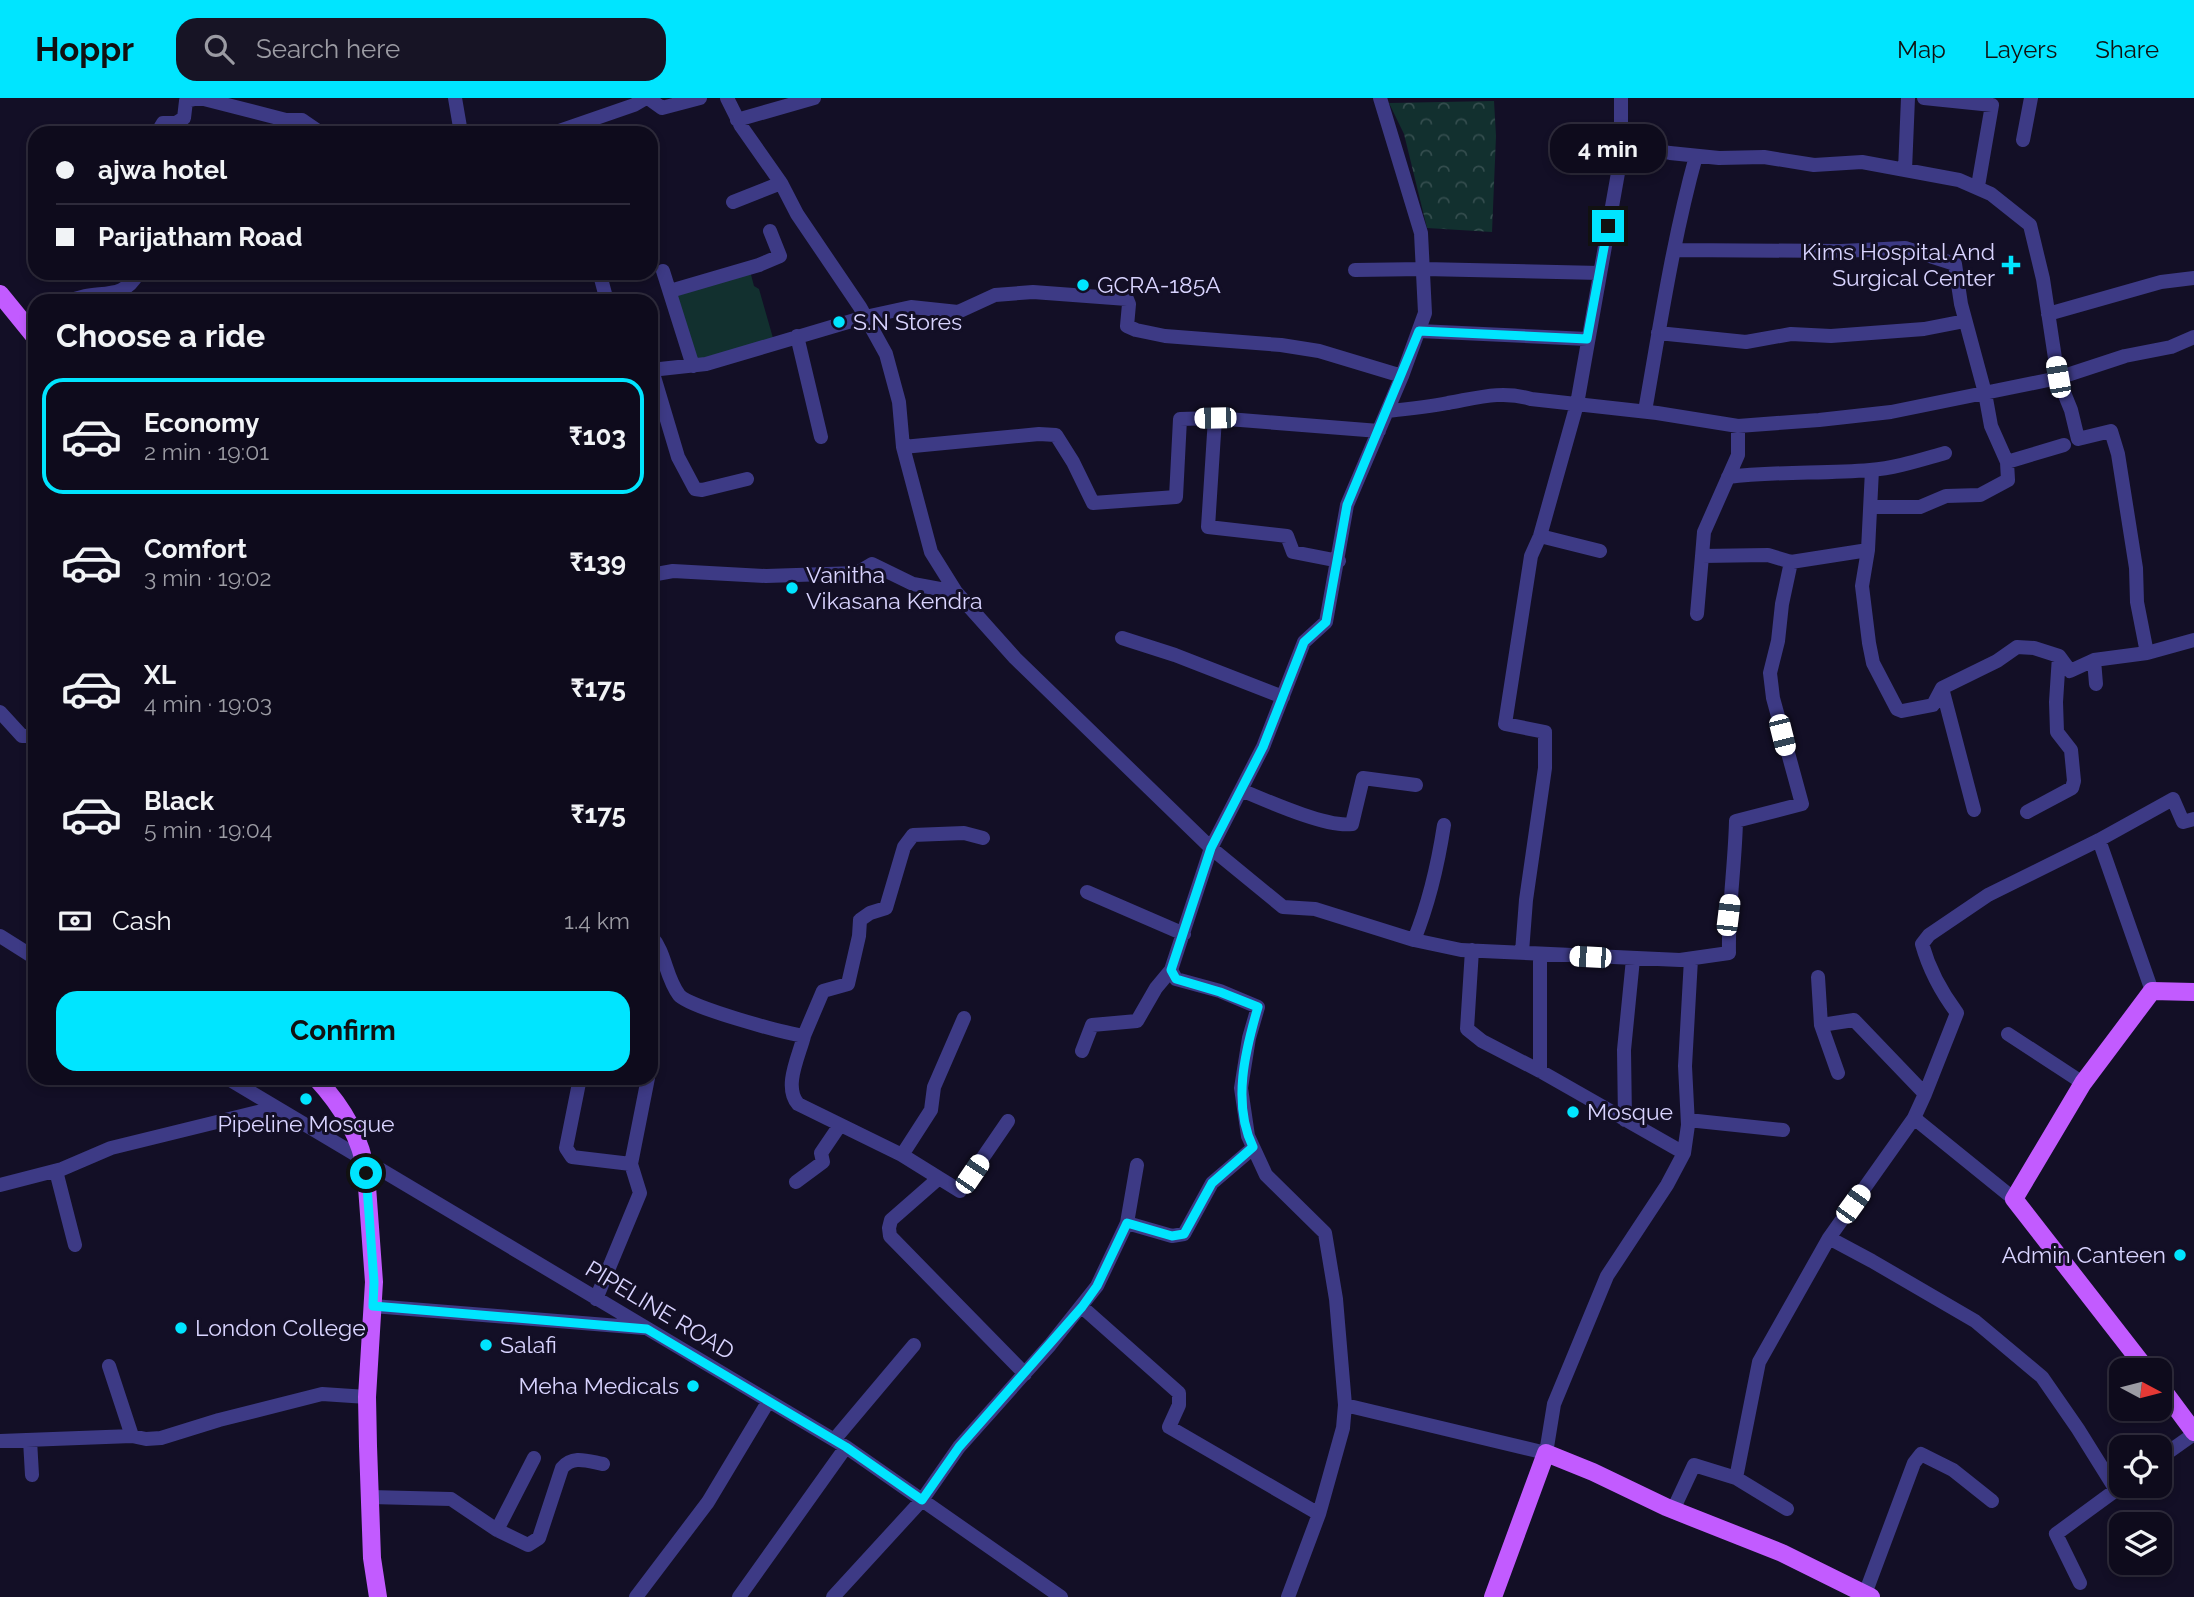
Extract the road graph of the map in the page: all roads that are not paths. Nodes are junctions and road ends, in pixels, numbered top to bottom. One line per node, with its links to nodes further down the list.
1 (200, 98): 13 (street); 14 (street)
2 (455, 98): 15 (street)
3 (647, 98): 4 (street); 16 (street)
4 (700, 98)
5 (727, 98): 12 (street)
6 (814, 98): 12 (street)
7 (1380, 98): 26 (street)
8 (1621, 98): 18 (street)
9 (1908, 98): 20 (street)
10 (1924, 98): 22 (street)
11 (2031, 98): 17 (street)
12 (737, 120): 21 (street)
13 (161, 126)
14 (311, 126)
15 (460, 126)
16 (573, 126)
17 (2023, 140)
18 (1621, 143): 19 (street); 29 (street)
19 (1696, 156): 20 (street); 25 (street)
20 (1905, 170): 22 (street)
21 (781, 183): 23 (street); 36 (street)
22 (1978, 186): 35 (street)
23 (733, 202)
24 (770, 231): 32 (street)
25 (1675, 250): 37 (street); 40 (street)
26 (1424, 269): 27 (street); 29 (street); 39 (street)
27 (1355, 270)
28 (663, 271): 32 (street)
29 (1600, 273): 43 (street)
30 (2194, 278): 35 (street)
31 (133, 280): 34 (street)
32 (670, 291): 44 (street)
33 (0, 294): 38 (main road)
34 (105, 294)
35 (2048, 314): 47 (street)
36 (865, 317): 41 (street); 46 (street); 58 (street)
37 (1965, 321): 40 (street); 49 (street)
38 (28, 327)
39 (1419, 331): 43 (street); 46 (street)
40 (1658, 333): 52 (street)
41 (797, 336): 44 (street); 56 (street)
42 (2194, 337): 47 (street)
43 (1587, 339): 50 (street)
44 (693, 366): 45 (street)
45 (658, 369)
46 (1402, 376): 51 (street)
47 (2058, 377): 49 (street); 78 (street)
48 (658, 390): 63 (street)
49 (1985, 393): 54 (street); 60 (street)
50 (1577, 404): 51 (street); 52 (street); 65 (street)
51 (1388, 411): 55 (street)
52 (1645, 411): 54 (street)
53 (1215, 418): 55 (street); 58 (street); 69 (street)
54 (1738, 426): 62 (street)
55 (1379, 431): 69 (street)
56 (821, 437)
57 (2064, 445): 60 (street)
58 (903, 447): 72 (street)
59 (1945, 453): 61 (street)
60 (2007, 463): 64 (street)
61 (1872, 470): 62 (street); 64 (street)
62 (1728, 477): 68 (street)
63 (747, 479)
64 (1871, 507): 66 (street)
65 (1540, 536): 67 (street); 101 (street)
66 (1868, 550): 70 (street); 82 (street)
67 (1600, 551)
68 (1702, 555): 70 (street); 73 (street)
69 (1339, 561): 75 (street)
70 (1791, 562): 105 (street)
71 (658, 574): 72 (street)
72 (956, 592): 94 (street)
73 (1697, 614)
74 (1307, 619): 75 (street)
75 (1326, 622): 83 (street)
76 (1122, 638): 83 (street)
77 (2194, 640): 78 (street)
78 (2147, 653): 80 (street)
79 (2059, 656): 80 (street); 82 (street); 89 (street)
80 (2094, 660): 81 (street)
81 (2096, 684)
82 (1942, 688): 88 (street)
83 (1283, 697): 87 (street)
84 (0, 712): 85 (street)
85 (28, 736)
86 (1416, 785): 87 (street)
87 (1241, 790): 94 (street)
88 (1974, 810)
89 (2028, 812)
90 (2194, 819): 93 (street)
91 (1444, 825): 98 (street)
92 (984, 838): 113 (street)
93 (2099, 840): 108 (street); 122 (street)
94 (1211, 848): 96 (street); 98 (street)
95 (1087, 892): 96 (street)
96 (1184, 934): 106 (street)
97 (0, 936): 102 (street)
98 (1414, 940): 100 (street)
99 (658, 944): 113 (street)
100 (1472, 950): 101 (street); 115 (street)
101 (1521, 952): 103 (street)
102 (28, 954)
103 (1540, 955): 104 (street); 115 (street)
104 (1633, 959): 105 (street); 125 (street)
105 (1691, 959): 126 (street)
106 (1171, 970): 114 (street); 130 (street)
107 (1818, 977): 111 (street)
108 (2151, 991): 109 (main road); 117 (main road)
109 (2194, 992)
110 (964, 1018): 132 (street)
111 (1821, 1025): 116 (street); 122 (street)
112 (2008, 1034): 117 (street)
113 (803, 1038): 128 (street)
114 (1082, 1051)
115 (1540, 1071): 125 (street)
116 (1838, 1073)
117 (2083, 1083): 140 (main road)
118 (238, 1085): 123 (street, PIPELINE ROAD)
119 (322, 1085): 133 (main road)
120 (579, 1085): 134 (street)
121 (647, 1085): 134 (street)
122 (1925, 1094): 124 (street)
123 (274, 1108): 133 (street, PIPELINE ROAD); 136 (street)
124 (1914, 1118): 140 (street); 142 (street)
125 (1625, 1120): 131 (street)
126 (1688, 1120): 129 (street); 131 (street)
127 (1008, 1121): 137 (street)
128 (840, 1125): 132 (street); 138 (street)
129 (1783, 1130)
130 (1253, 1147): 141 (street); 155 (street)
131 (1684, 1153): 162 (street)
132 (902, 1155): 137 (street)
133 (364, 1161): 144 (street, PIPELINE ROAD); 145 (main road)
134 (631, 1164): 144 (street)
135 (1136, 1165): 141 (street)
136 (57, 1171): 139 (street); 143 (street)
137 (939, 1178): 151 (street)
138 (796, 1182)
139 (0, 1185)
140 (2014, 1199): 149 (main road)
141 (1127, 1223): 146 (street)
142 (1829, 1238): 166 (street); 167 (street)
143 (75, 1244)
144 (596, 1299): 147 (street, PIPELINE ROAD)
145 (373, 1306): 147 (street); 152 (main road)
146 (1082, 1307): 151 (street); 174 (street)
147 (647, 1329): 153 (street, PIPELINE ROAD)
148 (914, 1345): 160 (street)
149 (2138, 1358)
150 (109, 1366): 157 (street)
151 (1025, 1374): 170 (street)
152 (366, 1397): 157 (street); 169 (main road)
153 (768, 1402): 160 (street, PIPELINE ROAD); 179 (street)
154 (2172, 1403): 156 (main road)
155 (1345, 1405): 162 (street); 174 (street)
156 (2194, 1433): 161 (street)
157 (132, 1436): 158 (street)
158 (30, 1440): 159 (street); 165 (street)
159 (0, 1441)
160 (840, 1444): 170 (street, PIPELINE ROAD); 180 (street)
161 (2172, 1449)
162 (1546, 1453): 173 (main road); 184 (main road)
163 (534, 1458): 175 (street)
164 (603, 1464): 175 (street)
165 (32, 1475)
166 (2109, 1475)
167 (1735, 1478): 172 (street); 173 (street)
168 (2109, 1495): 176 (street)
169 (370, 1497): 175 (street); 178 (main road)
170 (922, 1500): 181 (street); 182 (street, PIPELINE ROAD)
171 (1993, 1501): 177 (street)
172 (1787, 1509)
173 (1673, 1510): 177 (main road)
174 (1319, 1514): 183 (street)
175 (497, 1530)
176 (2080, 1583)
177 (1868, 1596)
178 (378, 1597)
179 (636, 1597)
180 (739, 1597)
181 (833, 1597)
182 (1061, 1597)
183 (1288, 1597)
184 (1493, 1597)

